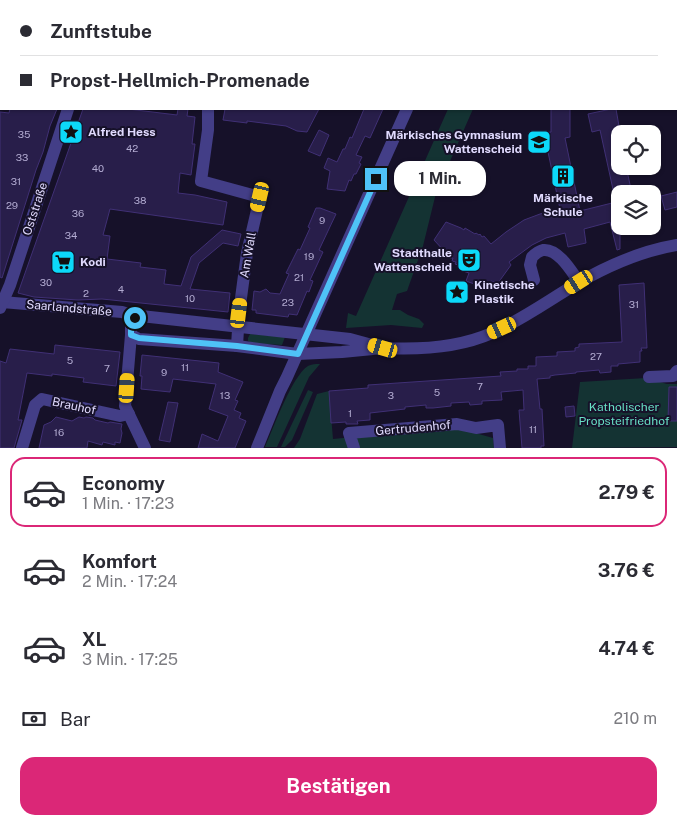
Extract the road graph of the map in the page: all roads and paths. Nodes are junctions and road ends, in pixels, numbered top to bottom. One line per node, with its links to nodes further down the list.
1 (68, 110): 7 (street, Oststraße)
2 (208, 110): 9 (street, Am Wall)
3 (407, 110): 10 (street)
4 (677, 245): 6 (street, Saarlandstraße)
5 (534, 280): 6 (street)
6 (579, 282): 13 (street, Saarlandstraße)
7 (1, 305): 8 (street, Saarlandstraße)
8 (135, 318): 9 (street, Saarlandstraße); 11 (street)
9 (238, 326): 10 (street, Saarlandstraße); 12 (street)
10 (306, 334): 13 (street, Saarlandstraße); 14 (street)
11 (131, 335): 12 (street, Saarlandstraße); 17 (street)
12 (237, 346): 14 (street, Saarlandstraße)
13 (383, 348): 14 (street, Saarlandstraße)
14 (298, 354): 20 (street)
15 (677, 371): 16 (street)
16 (649, 377)
17 (129, 414): 18 (street); 19 (street, Brauhof)
18 (141, 446)
19 (22, 448)
20 (257, 448)
21 (354, 448): 22 (street, Gertrudenhof)
22 (500, 448)

